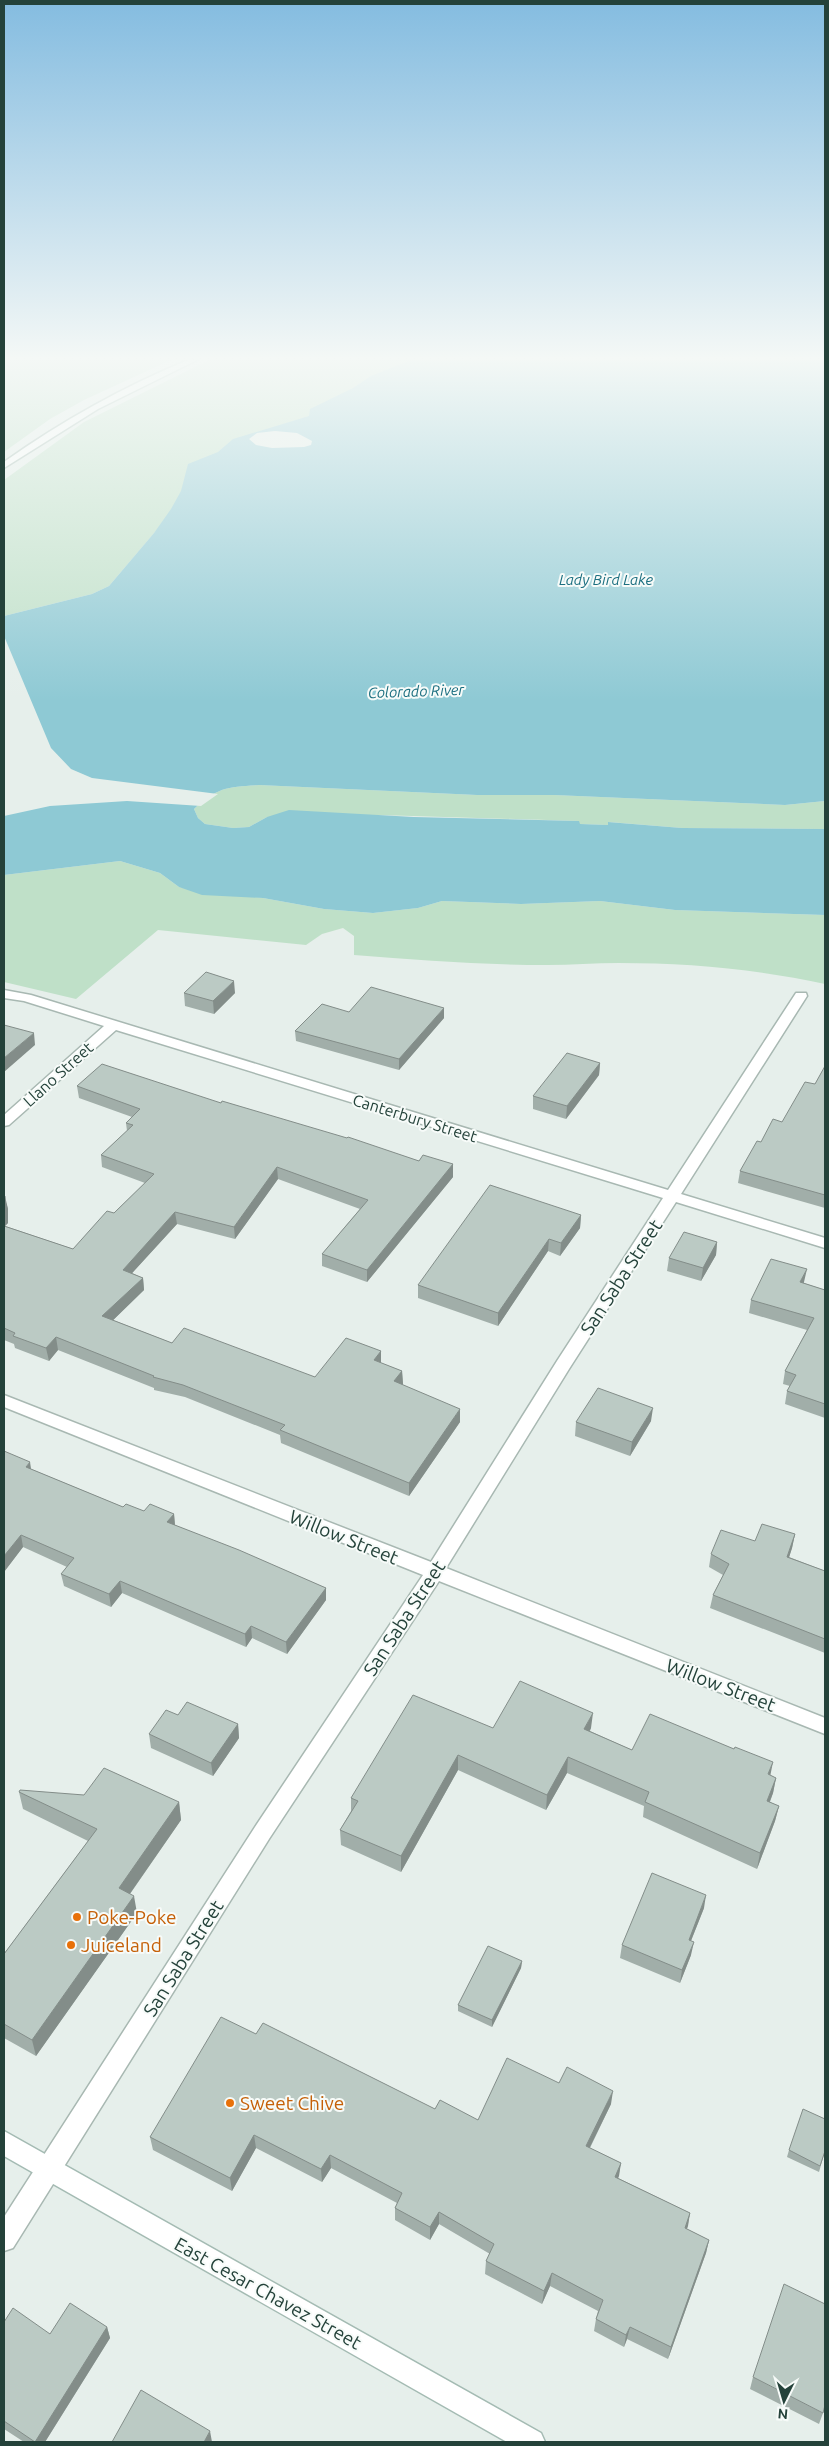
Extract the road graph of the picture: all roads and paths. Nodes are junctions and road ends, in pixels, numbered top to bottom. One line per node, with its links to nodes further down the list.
1 (4, 994): 3 (street, Canterbury Street)
2 (801, 996): 5 (street, San Saba Street)
3 (112, 1026): 4 (street, Llano Street); 5 (street, Canterbury Street)
4 (4, 1122)
5 (673, 1197): 6 (street, Canterbury Street); 8 (street, San Saba Street)
6 (825, 1243)
7 (4, 1401): 8 (street, Willow Street)
8 (434, 1573): 9 (street, Willow Street); 11 (street, San Saba Street)
9 (825, 1726)
10 (4, 2144): 11 (street, East Cesar Chavez Street)
11 (50, 2169): 12 (street, San Saba Street); 13 (street, East Cesar Chavez Street)
12 (4, 2239)
13 (532, 2442)

